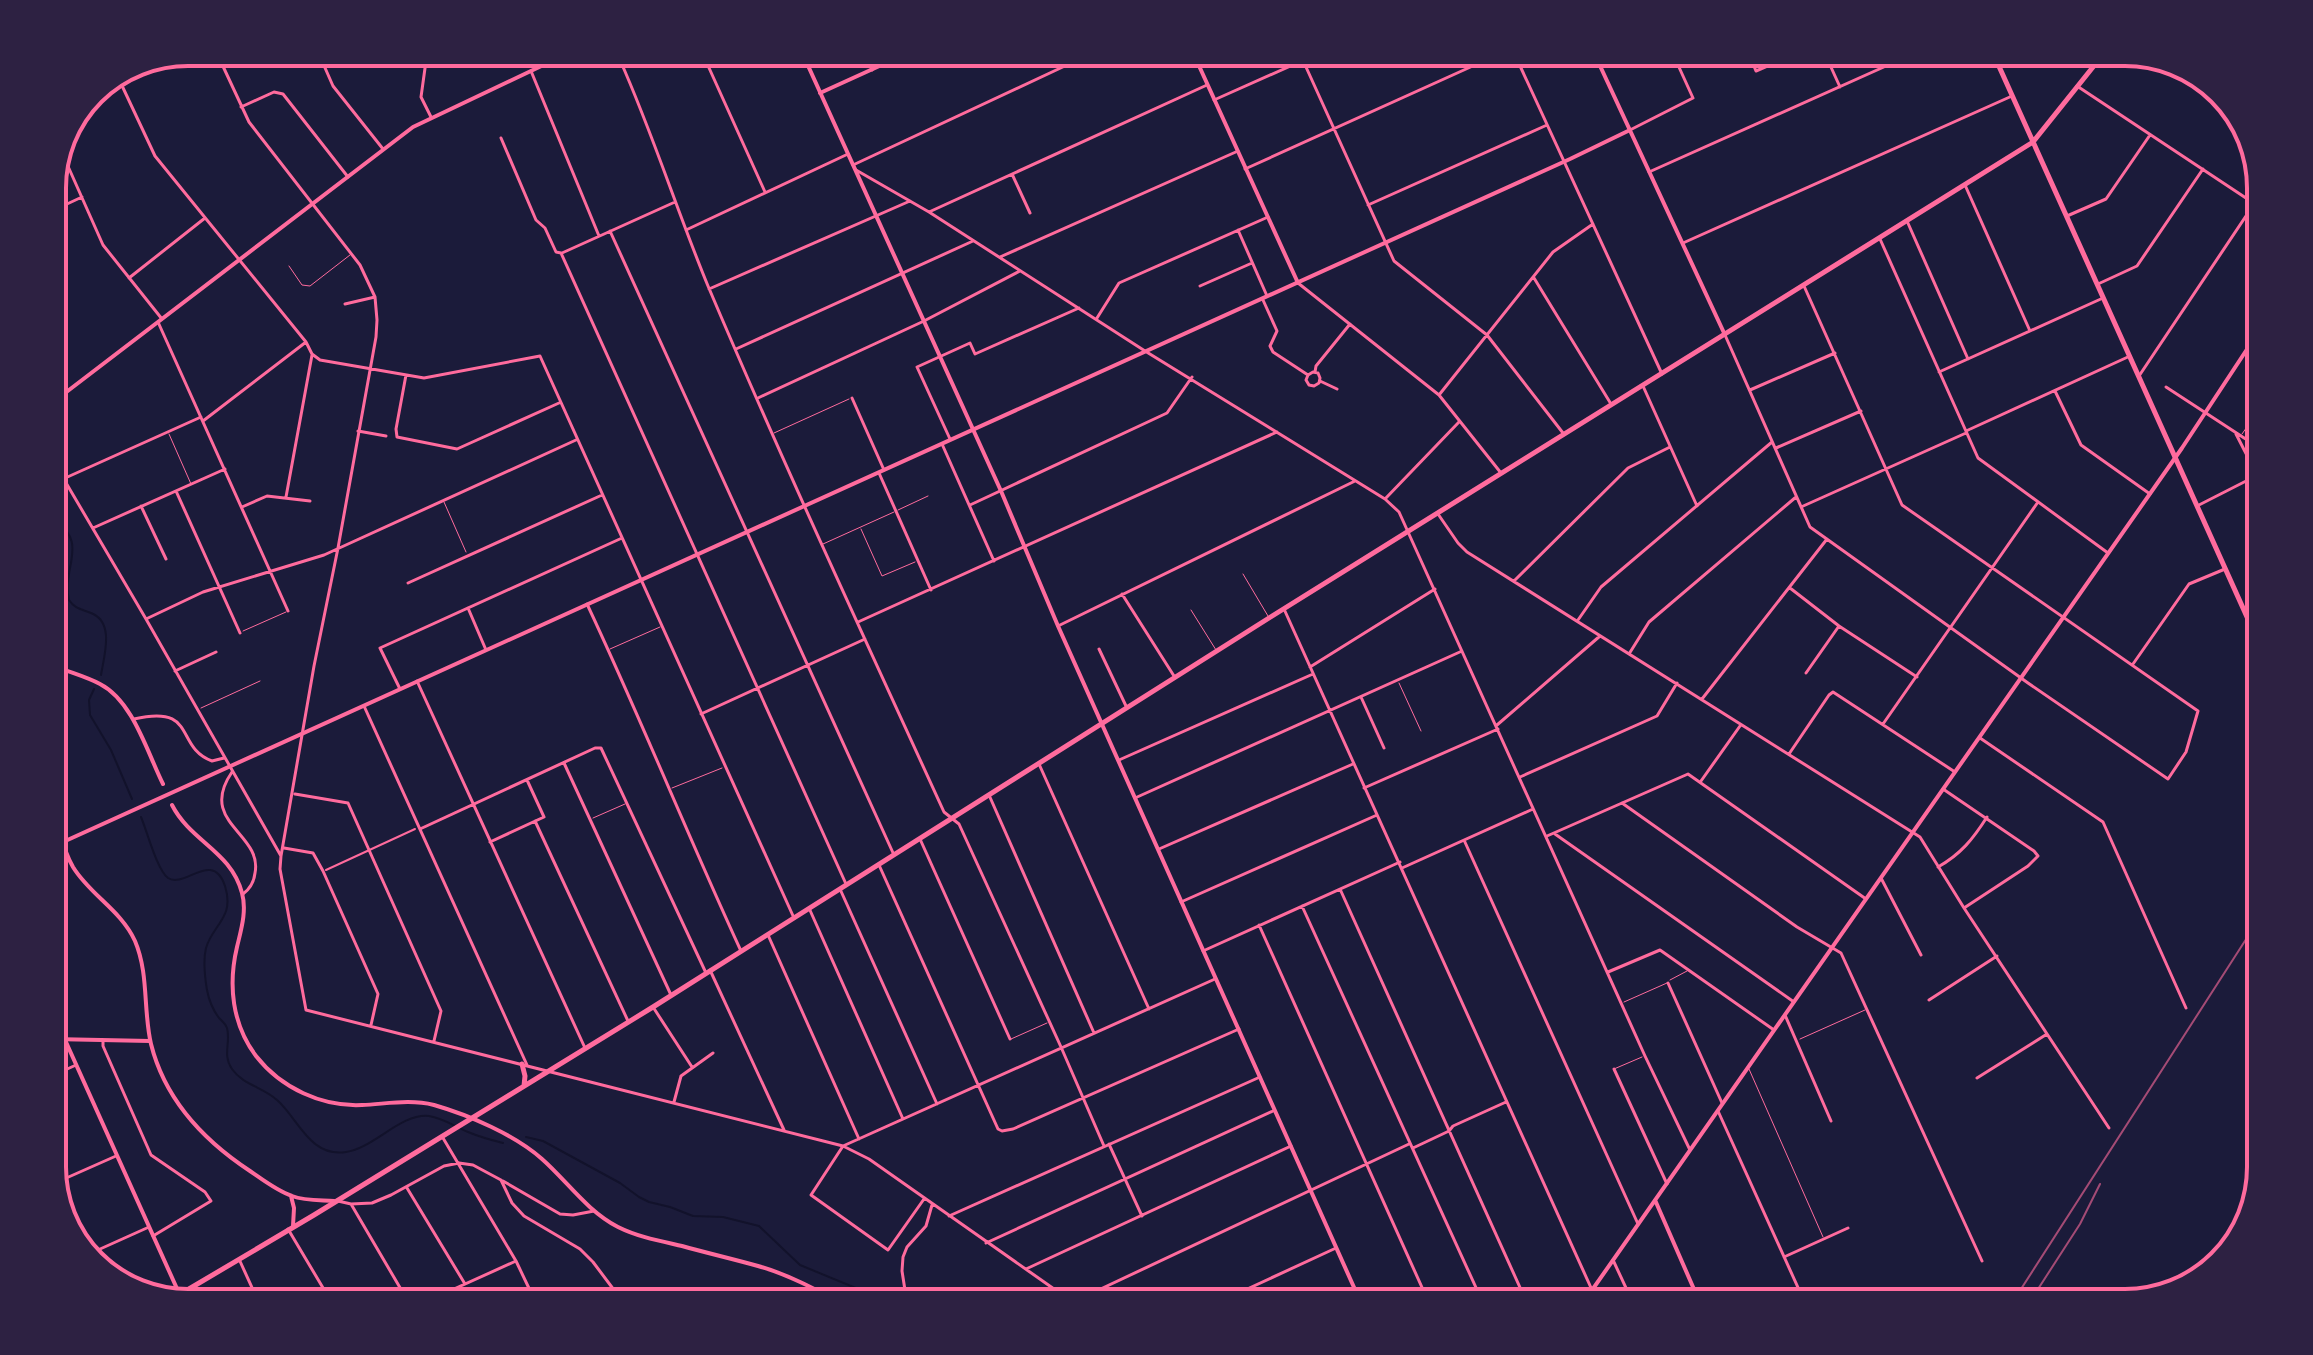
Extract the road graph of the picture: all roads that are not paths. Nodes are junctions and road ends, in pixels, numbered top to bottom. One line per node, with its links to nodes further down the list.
1 (223, 66): 31 (street)
2 (324, 66): 39 (street)
3 (425, 66): 32 (street)
4 (541, 66): 23 (main road)
5 (623, 66): 55 (street)
6 (708, 66): 51 (street)
7 (808, 66): 28 (main road)
8 (870, 66): 22 (street)
9 (880, 66): 22 (main road)
10 (1065, 66): 44 (street)
11 (1199, 66): 24 (main road)
12 (1287, 66): 30 (street)
13 (1305, 66): 34 (street)
14 (1473, 66): 34 (street)
15 (1520, 66): 33 (street)
16 (1600, 66): 35 (main road)
17 (1678, 66): 35 (street)
18 (1830, 66): 27 (street)
19 (1886, 66): 27 (street)
20 (1999, 66): 29 (main road)
21 (2093, 66): 26 (main road)
22 (872, 70): 28 (main road)
23 (531, 71): 32 (main road); 71 (street)
24 (1207, 85): 30 (main road); 48 (street)
25 (122, 86): 64 (street)
26 (2077, 86): 36 (street); 38 (main road)
27 (1840, 87): 47 (street)
28 (820, 93): 41 (main road)
29 (2012, 96): 38 (main road); 75 (street)
30 (1214, 100): 40 (main road)
31 (241, 107): 49 (street); 56 (street)
32 (431, 117): 39 (main road)
33 (1547, 125): 42 (street); 58 (street)
34 (1335, 128): 45 (street); 58 (street)
35 (1630, 130): 42 (main road); 47 (main road)
36 (2150, 134): 46 (street); 63 (street)
37 (501, 138): 77 (street)
38 (2033, 142): 50 (main road); 63 (main road)
39 (383, 149): 49 (main road)
40 (1238, 151): 45 (main road); 78 (street)
41 (848, 154): 44 (main road); 51 (street)
42 (1564, 162): 67 (street); 74 (main road)
43 (68, 166): 52 (street)
44 (854, 167): 54 (street); 62 (main road)
45 (1245, 169): 65 (main road)
46 (2203, 169): 53 (street); 87 (street)
47 (1649, 172): 75 (main road)
48 (1012, 174): 59 (street); 60 (street)
49 (348, 177): 56 (main road)
50 (1964, 184): 66 (main road); 100 (street)
51 (765, 192): 68 (street)
52 (82, 197): 57 (street); 84 (street)
53 (2247, 199)
54 (910, 201): 59 (street); 62 (street)
55 (675, 202): 68 (street); 70 (street)
56 (313, 203): 76 (street); 79 (main road)
57 (66, 204)
58 (1368, 205): 74 (street)
59 (929, 212): 73 (street)
60 (1030, 213)
61 (2247, 214): 118 (street)
62 (876, 216): 83 (main road); 90 (street)
63 (2067, 216): 87 (main road)
64 (206, 217): 79 (street); 84 (street)
65 (1268, 217): 69 (street); 86 (main road)
66 (1907, 221): 72 (main road); 111 (street)
67 (1593, 224): 85 (street); 115 (street)
68 (686, 230): 90 (street)
69 (1237, 230): 80 (street); 96 (street)
70 (610, 231): 71 (street); 188 (street)
71 (599, 236): 77 (street)
72 (1880, 239): 88 (main road); 114 (street)
73 (973, 241): 78 (street); 83 (street)
74 (1385, 243): 86 (main road); 101 (street)
75 (1682, 243): 102 (main road)
76 (352, 253): 81 (lane); 91 (street)
77 (561, 253): 196 (street)
78 (1000, 257): 82 (street)
79 (240, 260): 97 (main road); 103 (street)
80 (1252, 263): 89 (street); 92 (street)
81 (289, 266)
82 (1020, 271): 95 (street); 98 (street)
83 (901, 274): 98 (main road); 104 (street)
84 (129, 278): 97 (street)
85 (1534, 278): 101 (street); 131 (street)
86 (1298, 283): 92 (main road); 99 (street)
87 (2097, 284): 93 (main road)
88 (1804, 285): 102 (main road); 107 (street)
89 (1200, 286)
90 (709, 289): 104 (street)
91 (375, 297): 94 (street); 112 (street)
92 (1265, 297): 106 (main road); 117 (street)
93 (2103, 298): 100 (street); 109 (main road)
94 (345, 304)
95 (1079, 308): 96 (street); 110 (street)
96 (1097, 318): 106 (street)
97 (160, 321): 126 (main road); 134 (street)
98 (924, 321): 110 (main road); 128 (street)
99 (1350, 324): 113 (street); 127 (street)
100 (2030, 331): 111 (street)
101 (1487, 335): 127 (street); 144 (street)
102 (1725, 335): 115 (main road); 125 (street)
103 (306, 342): 108 (street); 134 (street)
104 (736, 349): 128 (street)
105 (2247, 349): 133 (main road)
106 (1145, 351): 119 (street); 137 (main road)
107 (1835, 353): 125 (street); 132 (street)
108 (312, 354): 112 (street); 171 (street)
109 (2130, 356): 118 (main road); 124 (street)
110 (940, 357): 137 (main road); 148 (street)
111 (1968, 359): 114 (street)
112 (370, 369): 116 (street); 139 (street)
113 (1315, 372): 117 (street); 120 (street)
114 (1939, 372): 141 (street)
115 (1662, 374): 121 (main road)
116 (406, 375): 130 (street); 130 (street)
117 (1308, 375): 120 (street)
118 (2139, 376): 155 (main road)
119 (1192, 377): 140 (street); 167 (street)
120 (1320, 381): 123 (street)
121 (1643, 386): 131 (main road); 152 (street)
122 (2166, 387): 133 (street)
123 (1337, 389)
124 (2055, 390): 141 (street); 168 (street)
125 (1750, 391): 150 (street)
126 (66, 392)
127 (1439, 395): 135 (street)
128 (758, 398): 143 (street)
129 (852, 398): 143 (lane); 158 (street)
130 (560, 402): 147 (street)
131 (1611, 404): 144 (main road)
132 (1861, 411): 153 (street); 157 (street)
133 (2206, 412): 142 (street); 155 (main road)
134 (202, 419): 138 (street); 156 (street)
135 (1459, 422): 160 (street); 173 (street)
136 (2247, 427): 146 (lane)
137 (973, 430): 148 (main road); 167 (main road)
138 (168, 431): 161 (street); 165 (lane)
139 (358, 431): 145 (street); 194 (street)
140 (1277, 432): 162 (street); 193 (street)
141 (1966, 432): 157 (street); 176 (street)
142 (2235, 432): 146 (street); 154 (street)
143 (773, 433): 179 (street)
144 (1564, 435): 160 (main road)
145 (386, 436)
146 (2241, 436): 149 (street)
147 (576, 440): 169 (street); 174 (street)
148 (951, 440): 151 (main road)
149 (2247, 440)
150 (1772, 442): 153 (street); 180 (street)
151 (942, 444): 158 (main road); 177 (street)
152 (1670, 447): 180 (street); 206 (street)
153 (1775, 449): 172 (street)
154 (2247, 455)
155 (2175, 458): 168 (main road); 181 (main road)
156 (225, 469): 165 (street); 182 (street)
157 (1886, 469): 183 (street); 201 (street)
158 (884, 470): 159 (main road)
159 (878, 473): 179 (main road); 184 (street)
160 (1501, 473): 185 (main road)
161 (66, 478)
162 (1355, 481): 173 (street); 212 (street)
163 (2247, 481): 181 (street)
164 (66, 484): 187 (street)
165 (192, 484): 166 (street)
166 (176, 491): 178 (street); 208 (street)
167 (1001, 491): 177 (street); 193 (main road)
168 (2150, 494): 195 (main road)
169 (602, 495): 190 (street); 197 (street)
170 (928, 496): 184 (lane)
171 (286, 497): 175 (street); 182 (street)
172 (1796, 497): 183 (street); 237 (street)
173 (1385, 499): 189 (street)
174 (443, 500): 194 (street); 197 (lane)
175 (310, 501)
176 (2038, 502): 195 (street); 201 (street)
177 (970, 505): 200 (street)
178 (141, 506): 187 (street); 198 (street)
179 (806, 506): 188 (main road); 192 (street)
180 (1697, 506): 222 (street)
181 (2197, 506): 202 (main road)
182 (242, 507): 203 (street)
183 (1801, 507): 191 (street)
184 (896, 511): 186 (lane); 199 (street)
185 (1438, 514): 189 (main road); 206 (street)
186 (860, 527): 192 (lane); 199 (lane)
187 (93, 528): 221 (street)
188 (747, 532): 196 (main road); 239 (street)
189 (1408, 532): 210 (street); 215 (main road)
190 (622, 538): 205 (street); 214 (street)
191 (1827, 539): 209 (street); 227 (street)
192 (823, 544): 223 (street)
193 (1026, 547): 200 (street); 225 (main road)
194 (338, 548): 203 (street); 267 (street)
195 (2108, 553): 218 (main road)
196 (698, 554): 205 (main road); 252 (street)
197 (467, 556): 207 (street)
198 (166, 559)
199 (917, 561): 211 (street)
200 (994, 561): 211 (street)
201 (1992, 568): 218 (street); 227 (street)
202 (2225, 569): 219 (main road); 238 (street)
203 (270, 571): 208 (street); 217 (street)
204 (1243, 574): 220 (lane)
205 (641, 580): 213 (main road); 224 (street)
206 (1514, 581): 222 (street)
207 (408, 583)
208 (219, 587): 221 (street); 228 (street)
209 (1790, 588): 226 (street); 255 (street)
210 (1435, 589): 234 (street); 240 (street)
211 (931, 590): 223 (street)
212 (1122, 594): 225 (street); 247 (street)
213 (587, 604): 232 (main road); 233 (street)
214 (468, 608): 232 (street); 253 (street)
215 (1284, 609): 220 (main road); 240 (street)
216 (1191, 610): 236 (lane)
217 (288, 611): 228 (lane)
218 (2063, 617): 238 (street); 246 (main road)
219 (2247, 617)
220 (1269, 618): 236 (main road)
221 (146, 619): 242 (street)
222 (1578, 622): 229 (street)
223 (858, 623): 230 (street)
224 (662, 626): 233 (lane); 260 (street)
225 (1058, 626): 264 (main road)
226 (1839, 626): 243 (street); 245 (street)
227 (1950, 626): 245 (street); 246 (street)
228 (240, 633)
229 (1600, 636): 237 (street); 265 (street)
230 (865, 639): 239 (street); 296 (street)
231 (1099, 649): 257 (street)
232 (486, 650): 250 (main road)
233 (608, 650): 284 (street)
234 (1462, 651): 248 (street); 265 (street)
235 (216, 652): 242 (street)
236 (1217, 652): 247 (main road)
237 (1629, 654): 251 (street)
238 (2133, 664): 246 (street)
239 (807, 665): 252 (street); 311 (street)
240 (1310, 667): 244 (street)
241 (66, 671): 261 (main road)
242 (175, 671): 258 (street)
243 (1806, 673)
244 (1313, 674): 259 (street); 272 (street)
245 (1917, 677): 263 (street)
246 (2021, 678): 268 (main road)
247 (1176, 679): 257 (main road)
248 (1398, 680): 254 (street); 266 (lane)
249 (260, 681): 258 (lane)
250 (417, 681): 253 (main road); 292 (street)
251 (1677, 683): 255 (street); 279 (street)
252 (758, 688): 260 (street); 319 (street)
253 (400, 689): 256 (main road)
254 (1360, 697): 259 (street); 269 (street)
255 (1702, 699): 262 (street)
256 (364, 706): 267 (main road); 299 (street)
257 (1127, 709): 264 (main road)
258 (197, 710): 271 (street)
259 (1329, 711): 275 (street); 288 (street)
260 (701, 714): 276 (street)
261 (132, 719): 271 (street); 282 (main road)
262 (1741, 724): 270 (street); 281 (street)
263 (1883, 724): 270 (street); 278 (street)
264 (1102, 725): 272 (main road); 274 (main road)
265 (1497, 727): 279 (street); 283 (street)
266 (1421, 731)
267 (303, 733): 277 (main road); 286 (street)
268 (1979, 737): 278 (main road); 346 (street)
269 (1384, 748)
270 (1789, 754): 300 (street)
271 (224, 758): 277 (street)
272 (1118, 761): 288 (main road)
273 (564, 763): 280 (street); 289 (street); 297 (street)
274 (1039, 764): 287 (main road); 347 (street)
275 (1353, 764): 283 (street); 308 (street)
276 (725, 767): 284 (lane); 328 (street)
277 (230, 769): 304 (main road); 312 (street); 322 (street)
278 (1955, 772): 285 (main road)
279 (1519, 777): 293 (street)
280 (527, 780): 292 (street); 298 (street)
281 (1701, 781): 290 (street); 323 (street)
282 (163, 784)
283 (1364, 788): 294 (street)
284 (670, 789): 332 (street)
285 (1943, 789): 295 (street); 300 (main road)
286 (293, 794): 307 (street); 309 (street)
287 (989, 795): 296 (main road); 355 (street)
288 (1135, 798): 308 (main road)
289 (628, 803): 297 (lane); 337 (street)
290 (1622, 803): 301 (street); 331 (street)
291 (172, 805): 322 (main road)
292 (473, 805): 299 (street); 306 (street)
293 (1533, 809): 302 (street); 305 (street)
294 (1377, 815): 313 (street); 324 (street)
295 (1987, 817): 315 (street); 327 (street)
296 (952, 818): 303 (main road); 351 (street)
297 (590, 819): 341 (street)
298 (535, 821): 306 (street); 350 (street)
299 (418, 829): 309 (street); 369 (street)
300 (1914, 832): 315 (street); 318 (main road)
301 (1554, 833): 302 (street); 343 (street)
302 (1546, 837): 338 (street)
303 (920, 839): 311 (main road); 358 (street)
304 (66, 840)
305 (1464, 840): 316 (street); 416 (street)
306 (490, 842): 365 (street)
307 (282, 847): 312 (street); 352 (street)
308 (1158, 849): 324 (main road)
309 (369, 850): 317 (street); 362 (street)
310 (66, 852): 361 (main road)
311 (894, 855): 314 (main road)
312 (281, 856): 352 (street)
313 (1400, 862): 316 (street); 321 (street)
314 (879, 865): 319 (main road); 377 (street)
315 (1938, 867): 327 (street)
316 (1402, 868): 381 (street)
317 (326, 870)
318 (1881, 878): 323 (main road); 334 (street)
319 (847, 885): 320 (main road)
320 (840, 889): 326 (main road); 382 (street)
321 (1340, 889): 325 (street); 390 (street)
322 (243, 894): 413 (main road)
323 (1866, 899): 331 (main road)
324 (1181, 902): 333 (main road)
325 (1302, 906): 329 (street); 396 (street)
326 (809, 908): 328 (main road); 386 (street)
327 (1964, 908): 335 (street)
328 (794, 918): 330 (main road)
329 (1259, 925): 333 (street); 400 (street)
330 (768, 935): 332 (main road); 392 (street)
331 (1833, 947): 343 (main road); 348 (street)
332 (741, 951): 337 (main road)
333 (1203, 951): 339 (main road)
334 (1921, 955)
335 (1997, 956): 342 (street); 356 (street)
336 (1689, 970): 338 (street); 340 (lane); 354 (street)
337 (708, 972): 341 (main road); 389 (street)
338 (1608, 972): 344 (street)
339 (1215, 979): 347 (street); 353 (main road)
340 (1668, 983): 344 (lane); 383 (street)
341 (671, 995): 345 (main road)
342 (1929, 1000)
343 (1794, 1002): 349 (main road)
344 (1622, 1003): 367 (street)
345 (653, 1007): 350 (main road); 370 (street)
346 (2186, 1008)
347 (1149, 1009): 355 (street)
348 (1867, 1009): 363 (lane); 429 (street)
349 (1785, 1015): 354 (main road); 363 (street)
350 (628, 1021): 365 (main road)
351 (1049, 1022): 358 (lane); 364 (street)
352 (371, 1025): 362 (street)
353 (1239, 1029): 375 (main road); 379 (street)
354 (1774, 1030): 371 (main road)
355 (1094, 1033): 364 (street)
356 (2047, 1034): 376 (street); 388 (street)
357 (66, 1039): 360 (main road)
358 (1010, 1039)
359 (66, 1041): 368 (main road)
360 (103, 1041): 361 (main road); 420 (street)
361 (150, 1041): 407 (main road)
362 (434, 1041): 369 (street)
363 (1795, 1041): 387 (street)
364 (1061, 1047): 377 (street); 379 (street)
365 (585, 1048): 374 (main road)
366 (713, 1053): 370 (street)
367 (1645, 1056): 372 (lane); 397 (street)
368 (76, 1065): 373 (street); 398 (main road)
369 (524, 1065): 374 (street); 378 (main road)
370 (692, 1067): 380 (street)
371 (1748, 1067): 383 (main road); 421 (lane)
372 (1614, 1069): 404 (street)
373 (66, 1070)
374 (547, 1071): 378 (main road); 380 (street)
375 (1260, 1077): 384 (main road); 393 (street)
376 (1977, 1078)
377 (978, 1085): 379 (street); 382 (street)
378 (524, 1086): 391 (main road)
379 (1084, 1098): 393 (street)
380 (674, 1102): 389 (street)
381 (1506, 1102): 390 (street); 449 (street)
382 (937, 1104): 386 (street)
383 (1723, 1104): 385 (main road)
384 (1275, 1110): 395 (main road); 402 (street)
385 (1718, 1111): 397 (main road); 425 (street)
386 (903, 1119): 392 (street)
387 (1831, 1121)
388 (2109, 1128)
389 (784, 1130): 394 (street)
390 (1449, 1131): 396 (street); 448 (street)
391 (444, 1134): 399 (street); 410 (main road)
392 (859, 1139): 394 (street)
393 (1106, 1145): 402 (street); 414 (street)
394 (843, 1146): 408 (street); 408 (street)
395 (1291, 1146): 406 (main road); 415 (street)
396 (1411, 1146): 400 (street); 447 (street)
397 (1690, 1150): 404 (main road)
398 (116, 1156): 401 (street); 417 (main road)
399 (459, 1163): 403 (street); 405 (street); 428 (street)
400 (1365, 1164): 406 (street); 446 (street)
401 (67, 1178)
402 (1124, 1179): 415 (street); 422 (street)
403 (501, 1180): 413 (street); 439 (street)
404 (1667, 1184): 409 (main road)
405 (406, 1187): 411 (street); 431 (street)
406 (1311, 1192): 423 (main road); 443 (street)
407 (291, 1196): 410 (main road); 418 (main road)
408 (924, 1199): 412 (street)
409 (1655, 1200): 416 (main road); 452 (main road)
410 (334, 1201): 411 (street); 418 (main road)
411 (351, 1204): 436 (street)
412 (932, 1205): 414 (street); 441 (street)
413 (594, 1211): 440 (main road)
414 (949, 1216): 422 (street)
415 (1142, 1216): 430 (street)
416 (1638, 1224): 427 (main road)
417 (149, 1227): 420 (main road); 424 (street)
418 (290, 1228): 426 (main road); 435 (street)
419 (1848, 1228): 421 (street)
420 (153, 1236): 432 (main road)
421 (1824, 1239): 425 (street)
422 (986, 1243): 430 (street)
423 (1336, 1248): 444 (street); 445 (main road)
424 (99, 1250)
425 (1784, 1257): 453 (street)
426 (239, 1259): 433 (main road); 434 (street)
427 (1613, 1260): 450 (main road); 451 (street)
428 (516, 1261): 431 (street); 438 (street)
429 (1982, 1261)
430 (1024, 1269): 442 (street)
431 (465, 1284): 437 (street)
432 (176, 1288)
433 (188, 1289)
434 (253, 1289)
435 (324, 1289)
436 (401, 1289)
437 (454, 1289)
438 (530, 1289)
439 (613, 1289)
440 (810, 1289)
441 (905, 1289)
442 (1054, 1289)
443 (1101, 1289)
444 (1247, 1289)
445 (1353, 1289)
446 (1423, 1289)
447 (1477, 1289)
448 (1521, 1289)
449 (1592, 1289)
450 (1593, 1289)
451 (1626, 1289)
452 (1694, 1289)
453 (1799, 1289)

